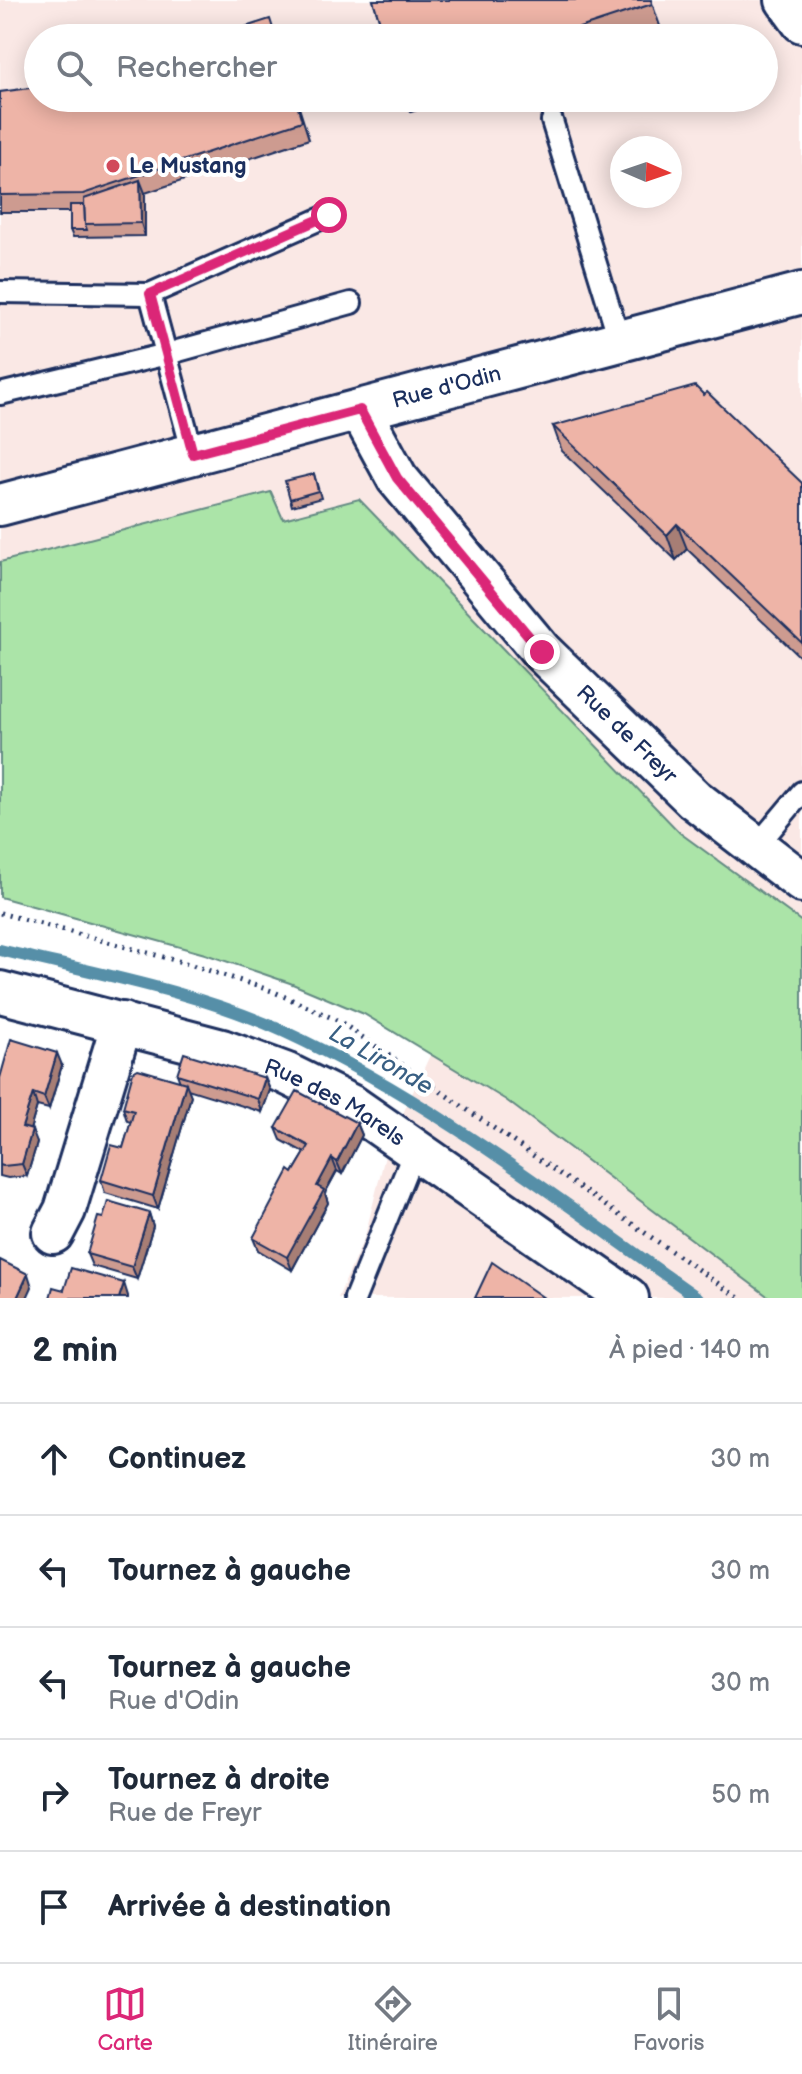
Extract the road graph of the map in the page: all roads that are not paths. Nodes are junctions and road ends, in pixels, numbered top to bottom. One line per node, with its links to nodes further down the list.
1 (786, 0): 2 (street)
2 (802, 22)
3 (552, 121): 9 (lane)
4 (329, 215): 7 (lane)
5 (0, 292): 7 (lane)
6 (802, 293): 9 (street, Rue d'Odin)
7 (150, 294): 10 (lane)
8 (351, 303): 10 (lane)
9 (620, 342): 12 (street, Rue d'Odin)
10 (167, 354): 11 (lane); 13 (lane)
11 (0, 394)
12 (360, 410): 13 (street, Rue d'Odin); 16 (street, Rue de Freyr)
13 (193, 454): 14 (street, Rue d'Odin)
14 (0, 505)
15 (802, 792): 16 (lane)
16 (756, 847): 17 (street, Rue de Freyr)
17 (802, 882)
18 (0, 992): 19 (street, Rue des Marels)
19 (122, 1023): 20 (street, Rue des Marels); 21 (street)
20 (415, 1149): 22 (lane); 23 (street, Rue des Marels)
21 (53, 1233)
22 (355, 1298)
23 (628, 1298)

